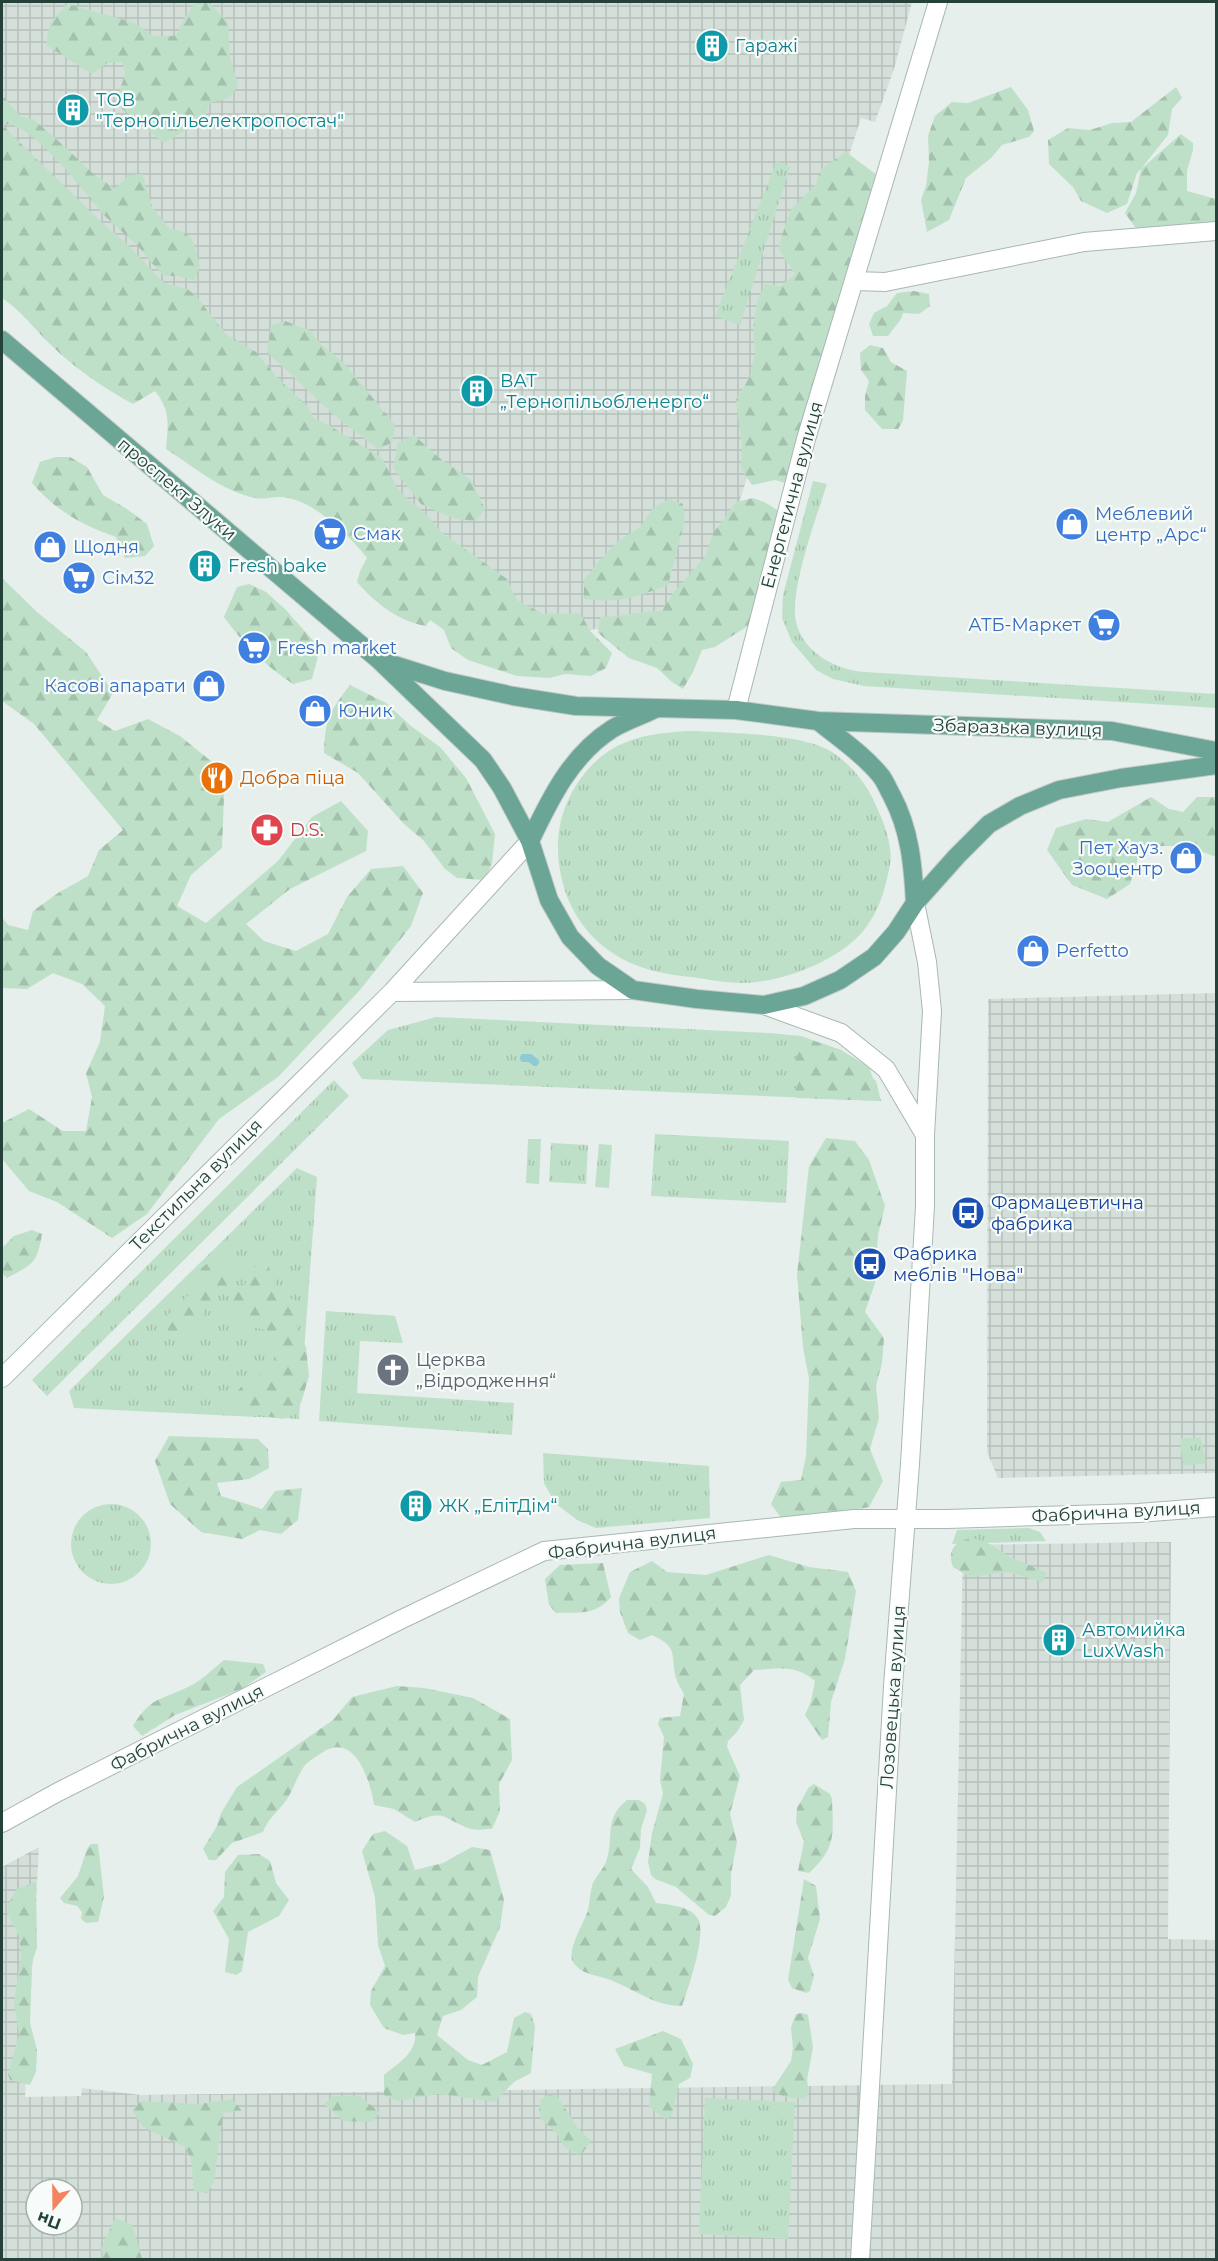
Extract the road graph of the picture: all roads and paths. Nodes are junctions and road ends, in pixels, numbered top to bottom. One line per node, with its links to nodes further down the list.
1 (938, 2): 3 (street, Енергетична вулиця)
2 (1216, 231): 3 (street)
3 (854, 281): 7 (street, Енергетична вулиця)
4 (2, 340): 5 (main road, проспект Злуки)
5 (380, 661): 6 (main road, проспект Злуки); 11 (main road, проспект Злуки)
6 (659, 707): 7 (main road, проспект Злуки); 11 (main road)
7 (736, 710): 8 (main road, Збаразька вулиця)
8 (818, 722): 9 (main road, Збаразька вулиця); 12 (main road)
9 (1216, 752)
10 (1216, 765): 12 (main road)
11 (530, 841): 13 (main road, проспект Злуки); 14 (street, Текстильна вулиця)
12 (915, 903): 15 (main road); 16 (street, Лозовецька вулиця)
13 (633, 990): 14 (street); 15 (main road)
14 (392, 992): 17 (street, Текстильна вулиця)
15 (764, 1005): 16 (street)
16 (925, 1135): 19 (street, Лозовецька вулиця)
17 (2, 1378)
18 (1216, 1507): 19 (street, Фабрична вулиця)
19 (905, 1518): 20 (street, Фабрична вулиця); 21 (street, Лозовецька вулиця)
20 (2, 1823)
21 (860, 2259)

